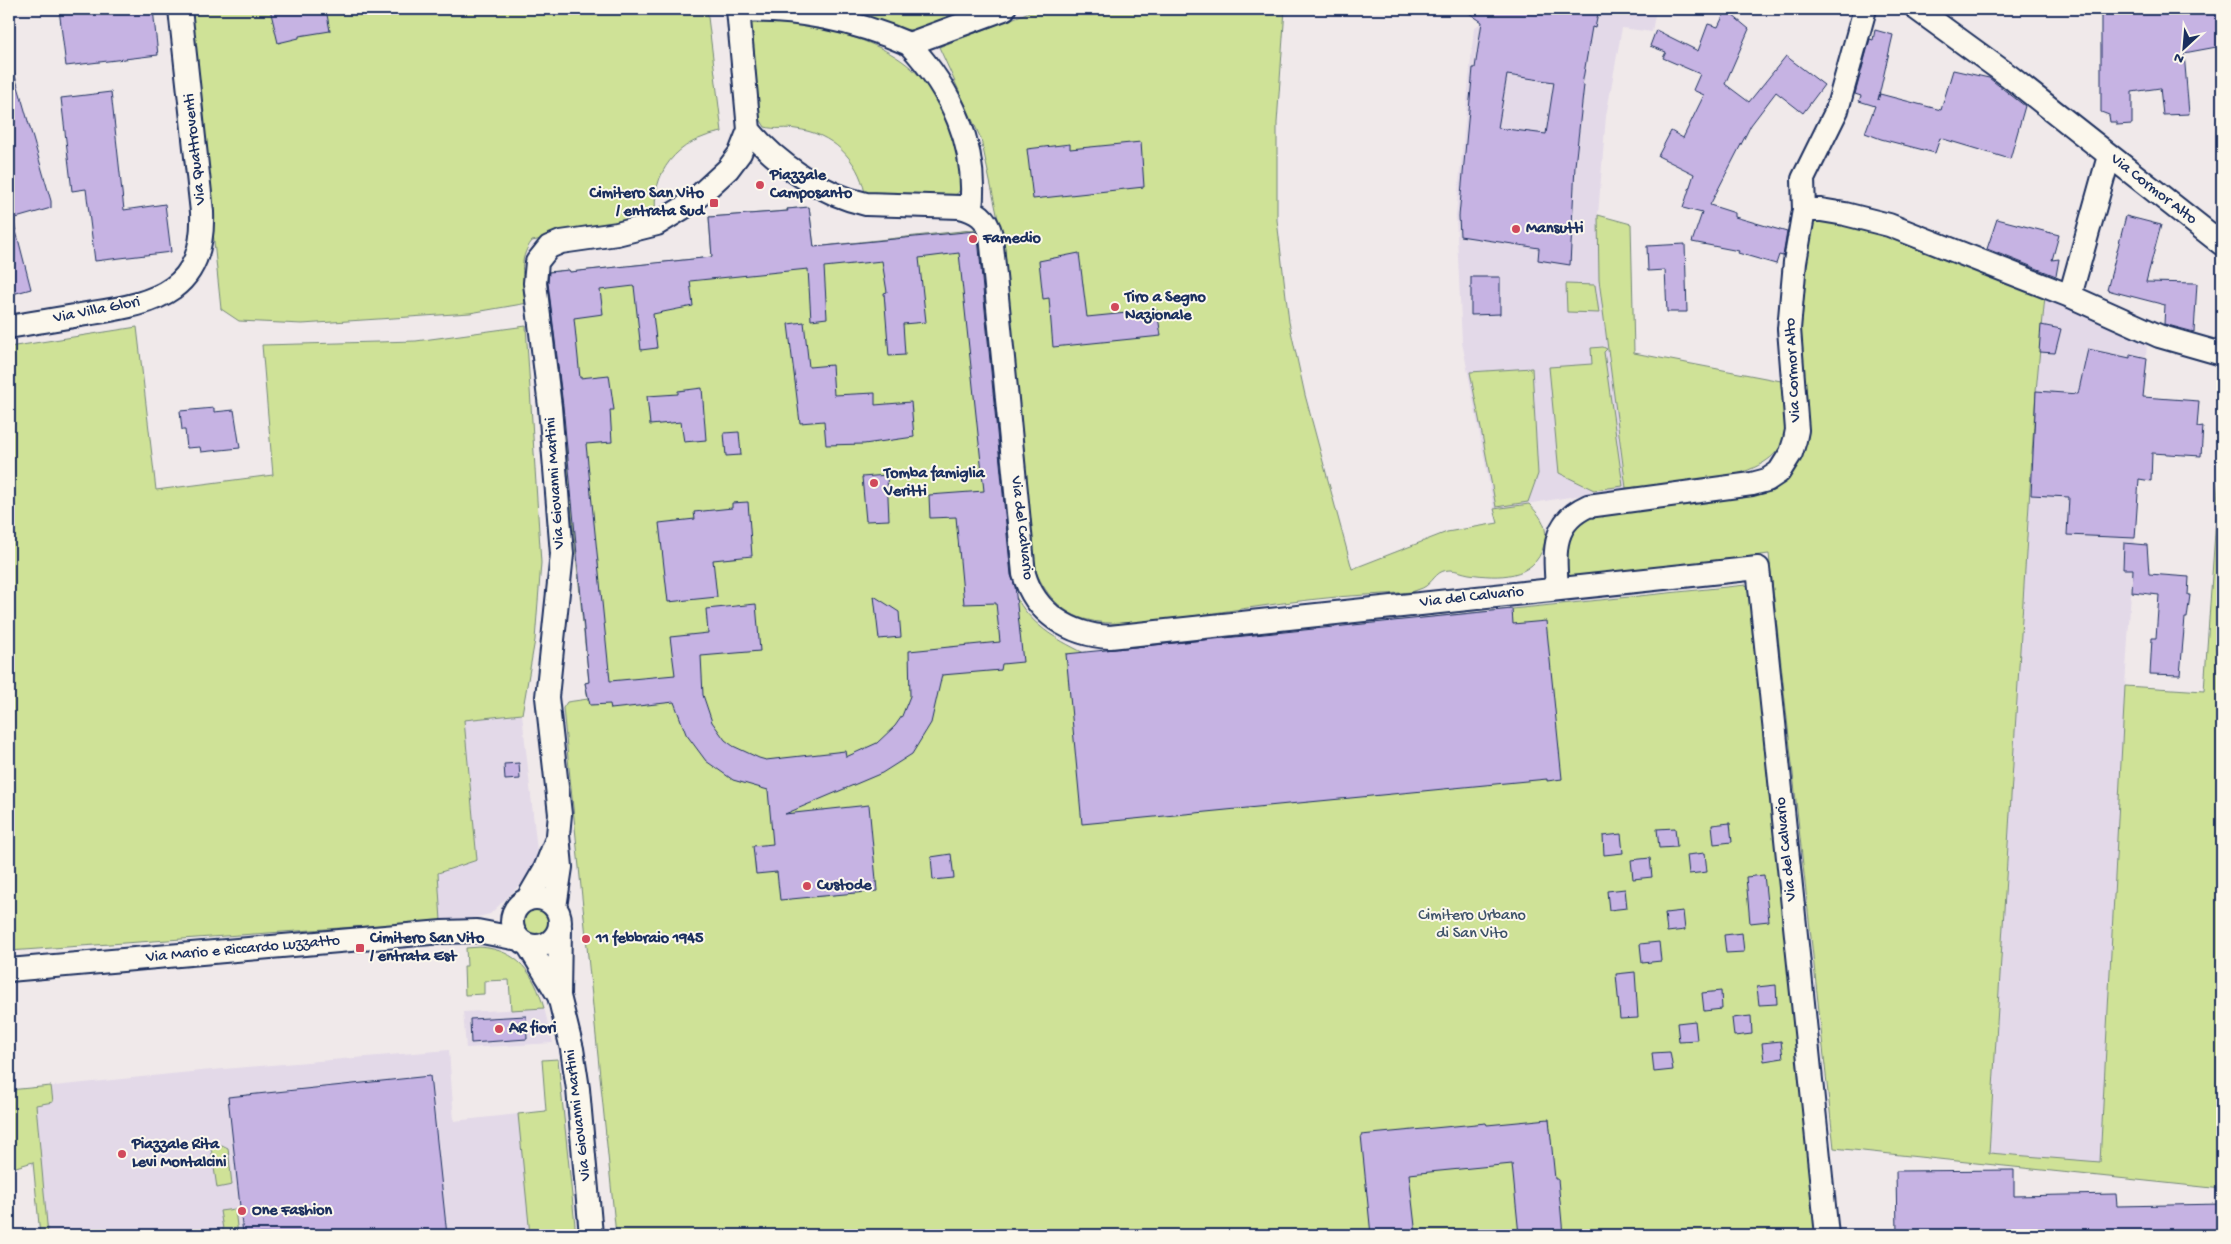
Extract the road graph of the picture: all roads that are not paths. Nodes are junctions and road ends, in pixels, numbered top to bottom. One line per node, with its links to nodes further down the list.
1 (180, 9): 12 (street, Via Quattroventi)
2 (1004, 9): 6 (street)
3 (1865, 9): 10 (street, Via Cormor Alto)
4 (1917, 9): 8 (street, Via Cormor Alto)
5 (738, 10): 6 (street); 7 (street)
6 (909, 44): 9 (street)
7 (749, 130): 9 (street); 17 (street, Via Giovanni Martini)
8 (2109, 156): 11 (street, Via Cormor Alto); 13 (street)
9 (971, 209): 16 (street, Via del Calvario)
10 (1804, 210): 13 (street); 16 (street, Via Cormor Alto)
11 (2222, 244)
12 (180, 283): 14 (street, Via Villa Glori)
13 (2070, 296): 15 (street)
14 (9, 327)
15 (2222, 354)
16 (1557, 589): 25 (street, Via del Calvario)
17 (558, 835): 18 (street, Via Giovanni Martini); 19 (street, Via Giovanni Martini)
18 (520, 907): 19 (street); 20 (street, Via Mario e Riccardo Luzzatto); 21 (street)
19 (558, 916): 21 (street); 23 (street, Via Giovanni Martini)
20 (477, 930): 21 (street, Via Mario e Riccardo Luzzatto); 22 (street, Via Mario e Riccardo Luzzatto)
21 (523, 942): 23 (street, Via Giovanni Martini)
22 (9, 970)
23 (559, 996): 24 (street, Via Giovanni Martini)
24 (592, 1235)
25 (1828, 1235)

